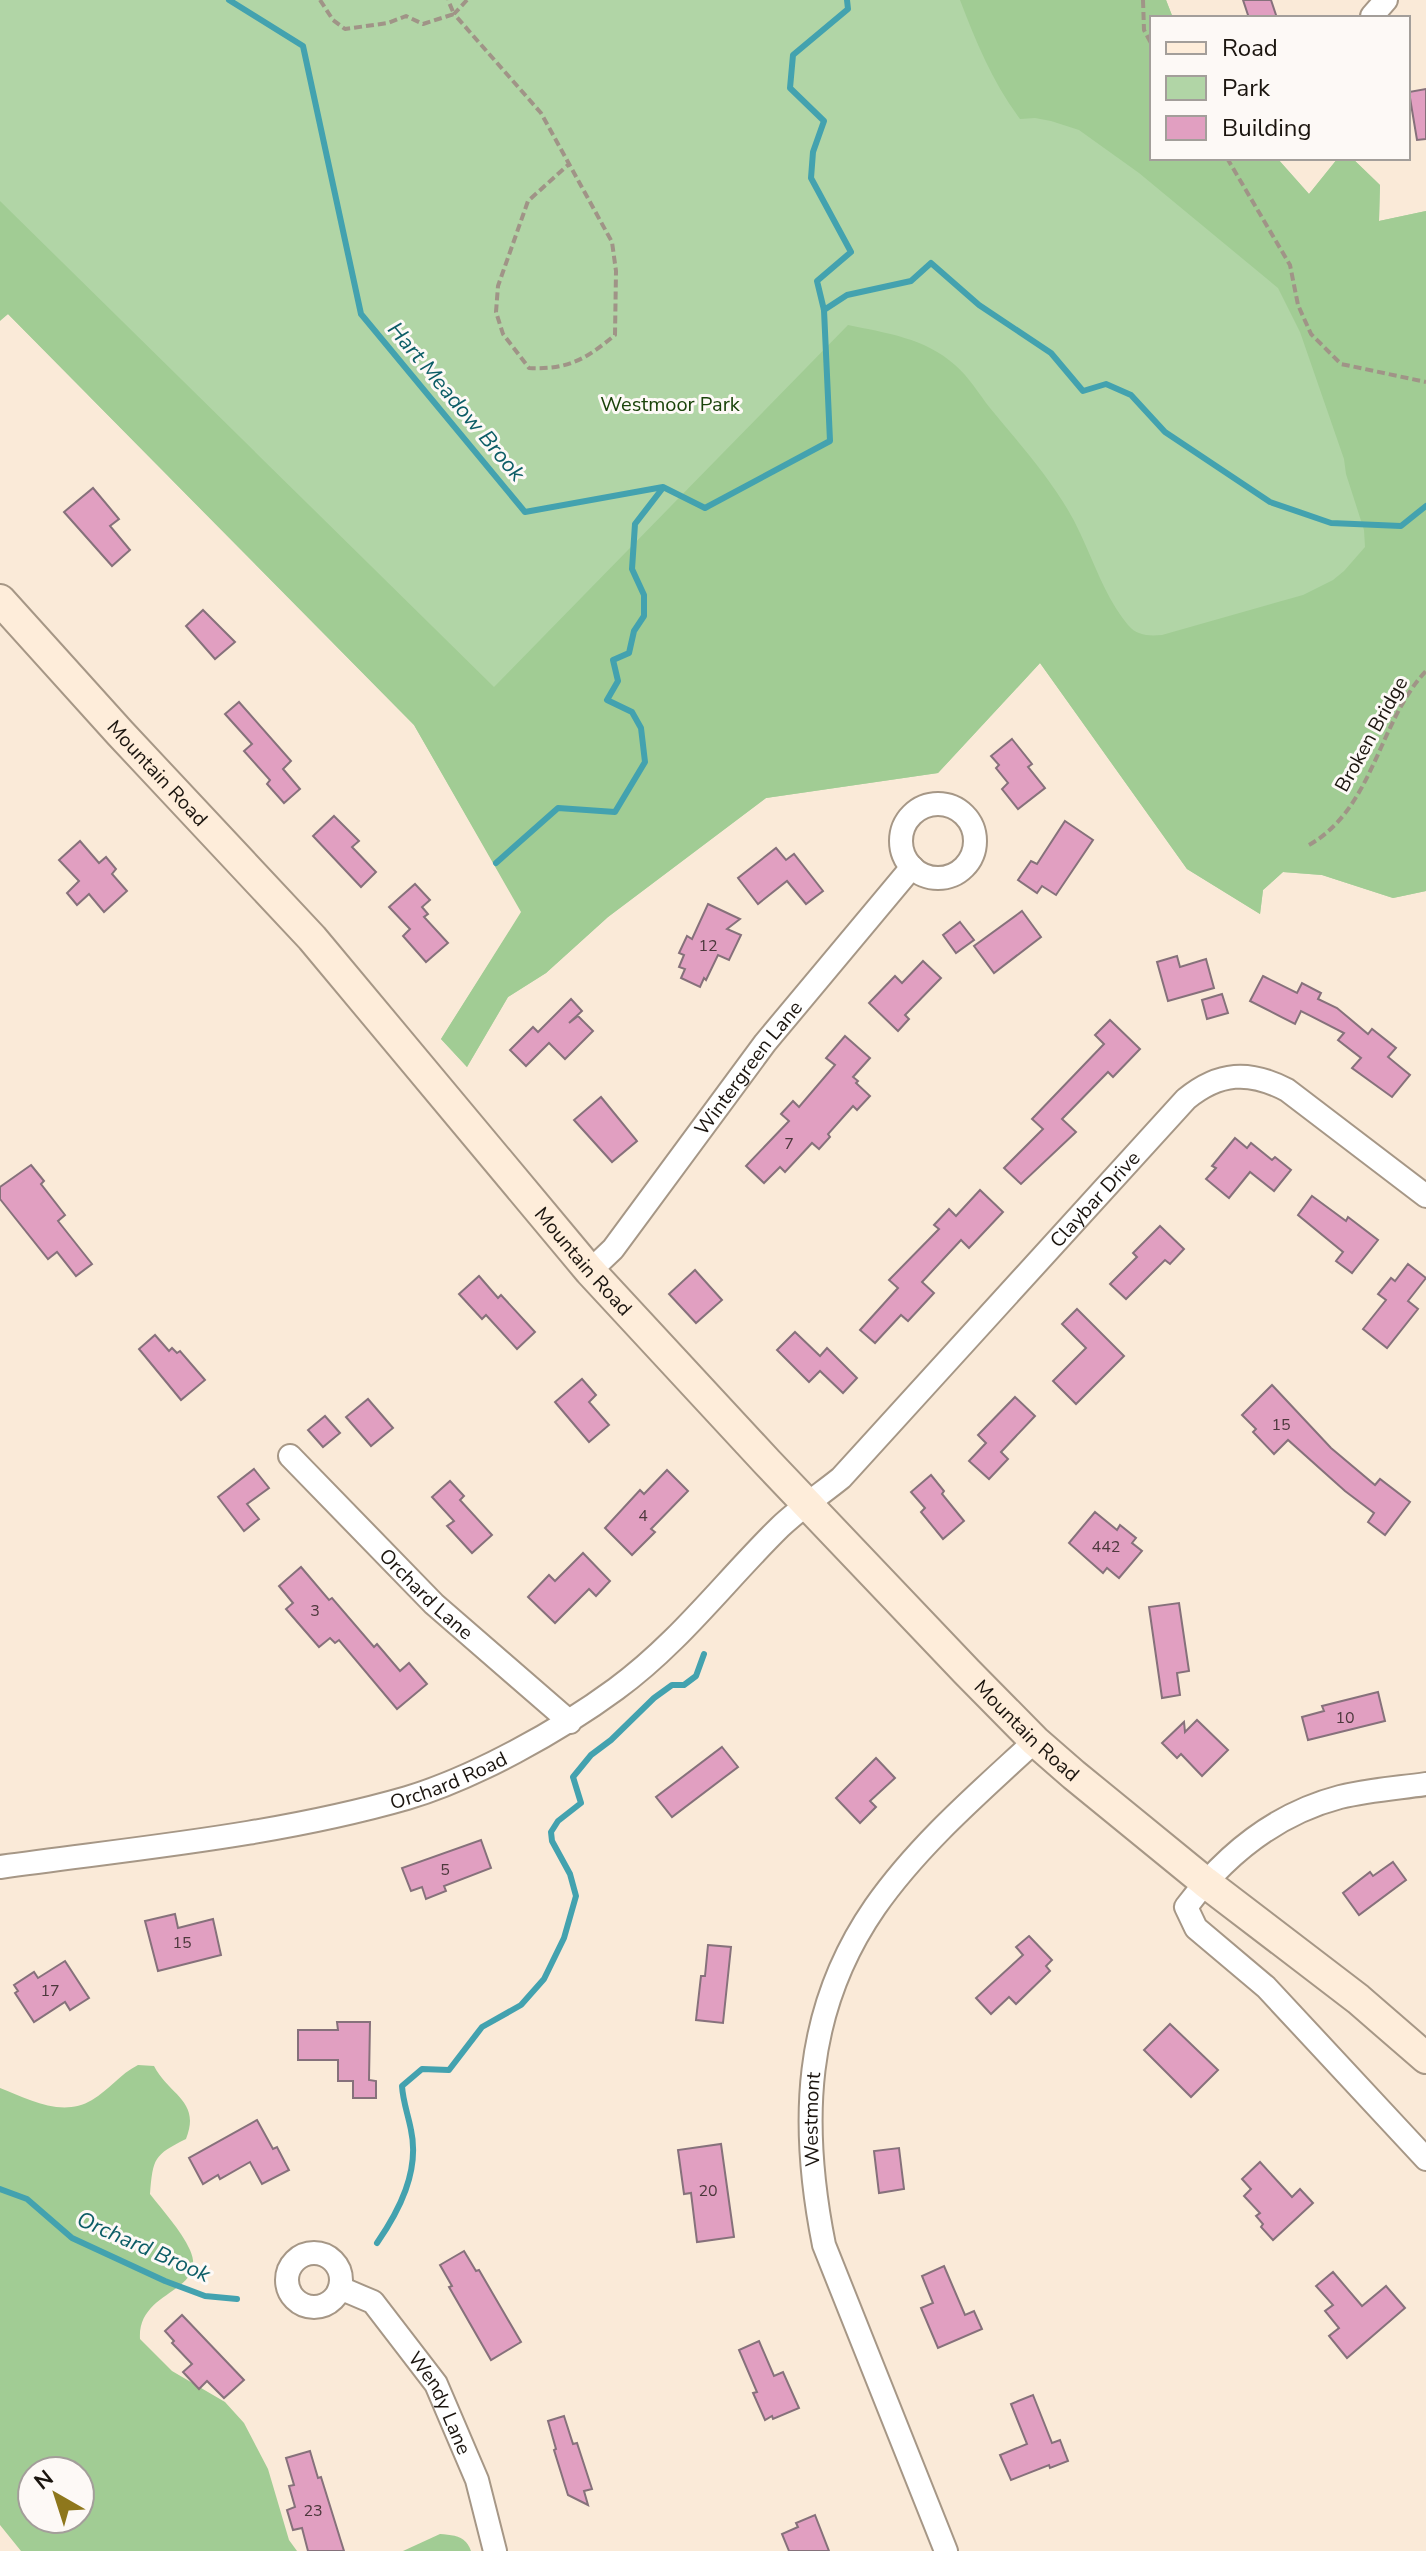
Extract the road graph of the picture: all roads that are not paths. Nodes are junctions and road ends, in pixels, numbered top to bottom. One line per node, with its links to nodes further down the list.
1 (0, 600): 4 (main road, Mountain Road)
2 (912, 867): 4 (street, Wintergreen Lane)
3 (1426, 1196): 6 (street, Claybar Drive)
4 (590, 1271): 6 (main road, Mountain Road)
5 (290, 1456): 7 (street, Orchard Lane)
6 (807, 1505): 7 (street, Orchard Road); 8 (main road, Mountain Road)
7 (570, 1722): 10 (street, Orchard Road)
8 (1035, 1741): 11 (main road, Mountain Road); 16 (street, Westmont)
9 (1426, 1784): 11 (street)
10 (0, 1867)
11 (1205, 1882): 12 (main road, Mountain Road); 13 (street)
12 (1426, 2058)
13 (1426, 2159)
14 (340, 2288): 15 (street, Wendy Lane)
15 (495, 2551)
16 (946, 2551)

